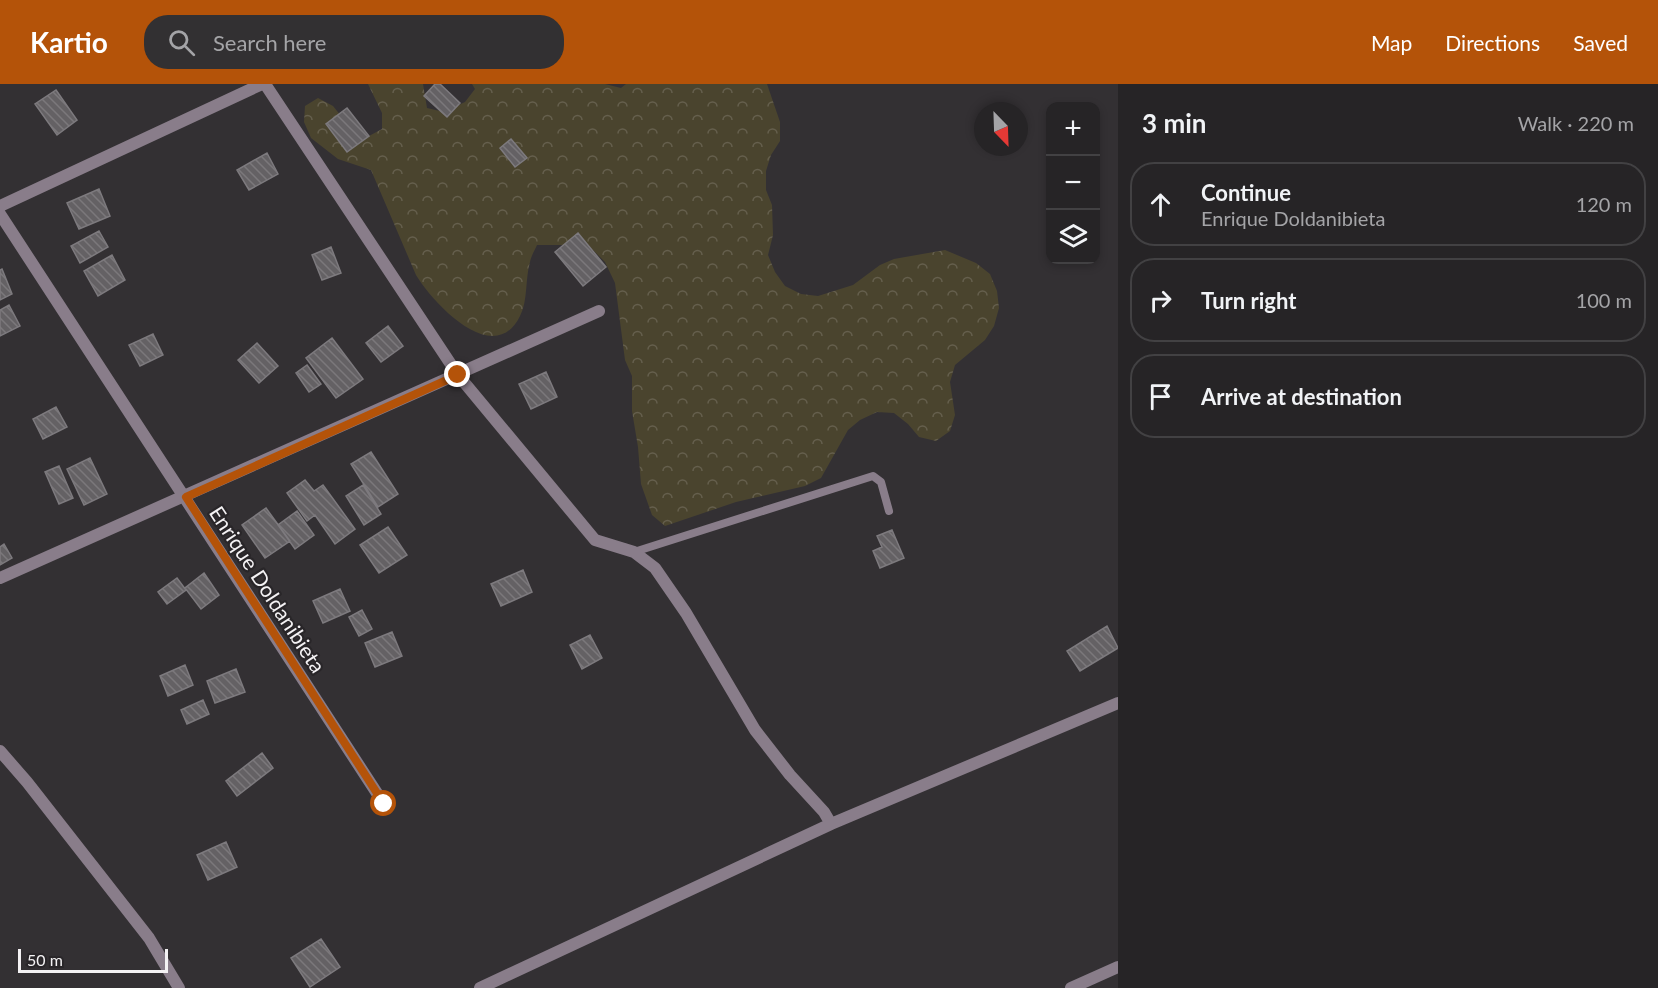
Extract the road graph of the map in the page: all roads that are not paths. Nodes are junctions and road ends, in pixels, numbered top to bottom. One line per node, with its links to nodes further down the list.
1 (264, 84): 2 (street); 5 (street)
2 (0, 206)
3 (0, 214): 6 (street, Enrique Doldanibieta)
4 (599, 311): 5 (street)
5 (458, 375): 6 (street); 8 (street)
6 (186, 497): 9 (street); 12 (street, Enrique Doldanibieta)
7 (889, 511): 8 (lane)
8 (634, 552): 13 (street)
9 (0, 578)
10 (1118, 703): 13 (street)
11 (0, 751): 15 (street)
12 (384, 804)
13 (831, 825): 16 (street)
14 (1118, 967): 17 (street)
15 (178, 988)
16 (480, 988)
17 (1071, 988)

